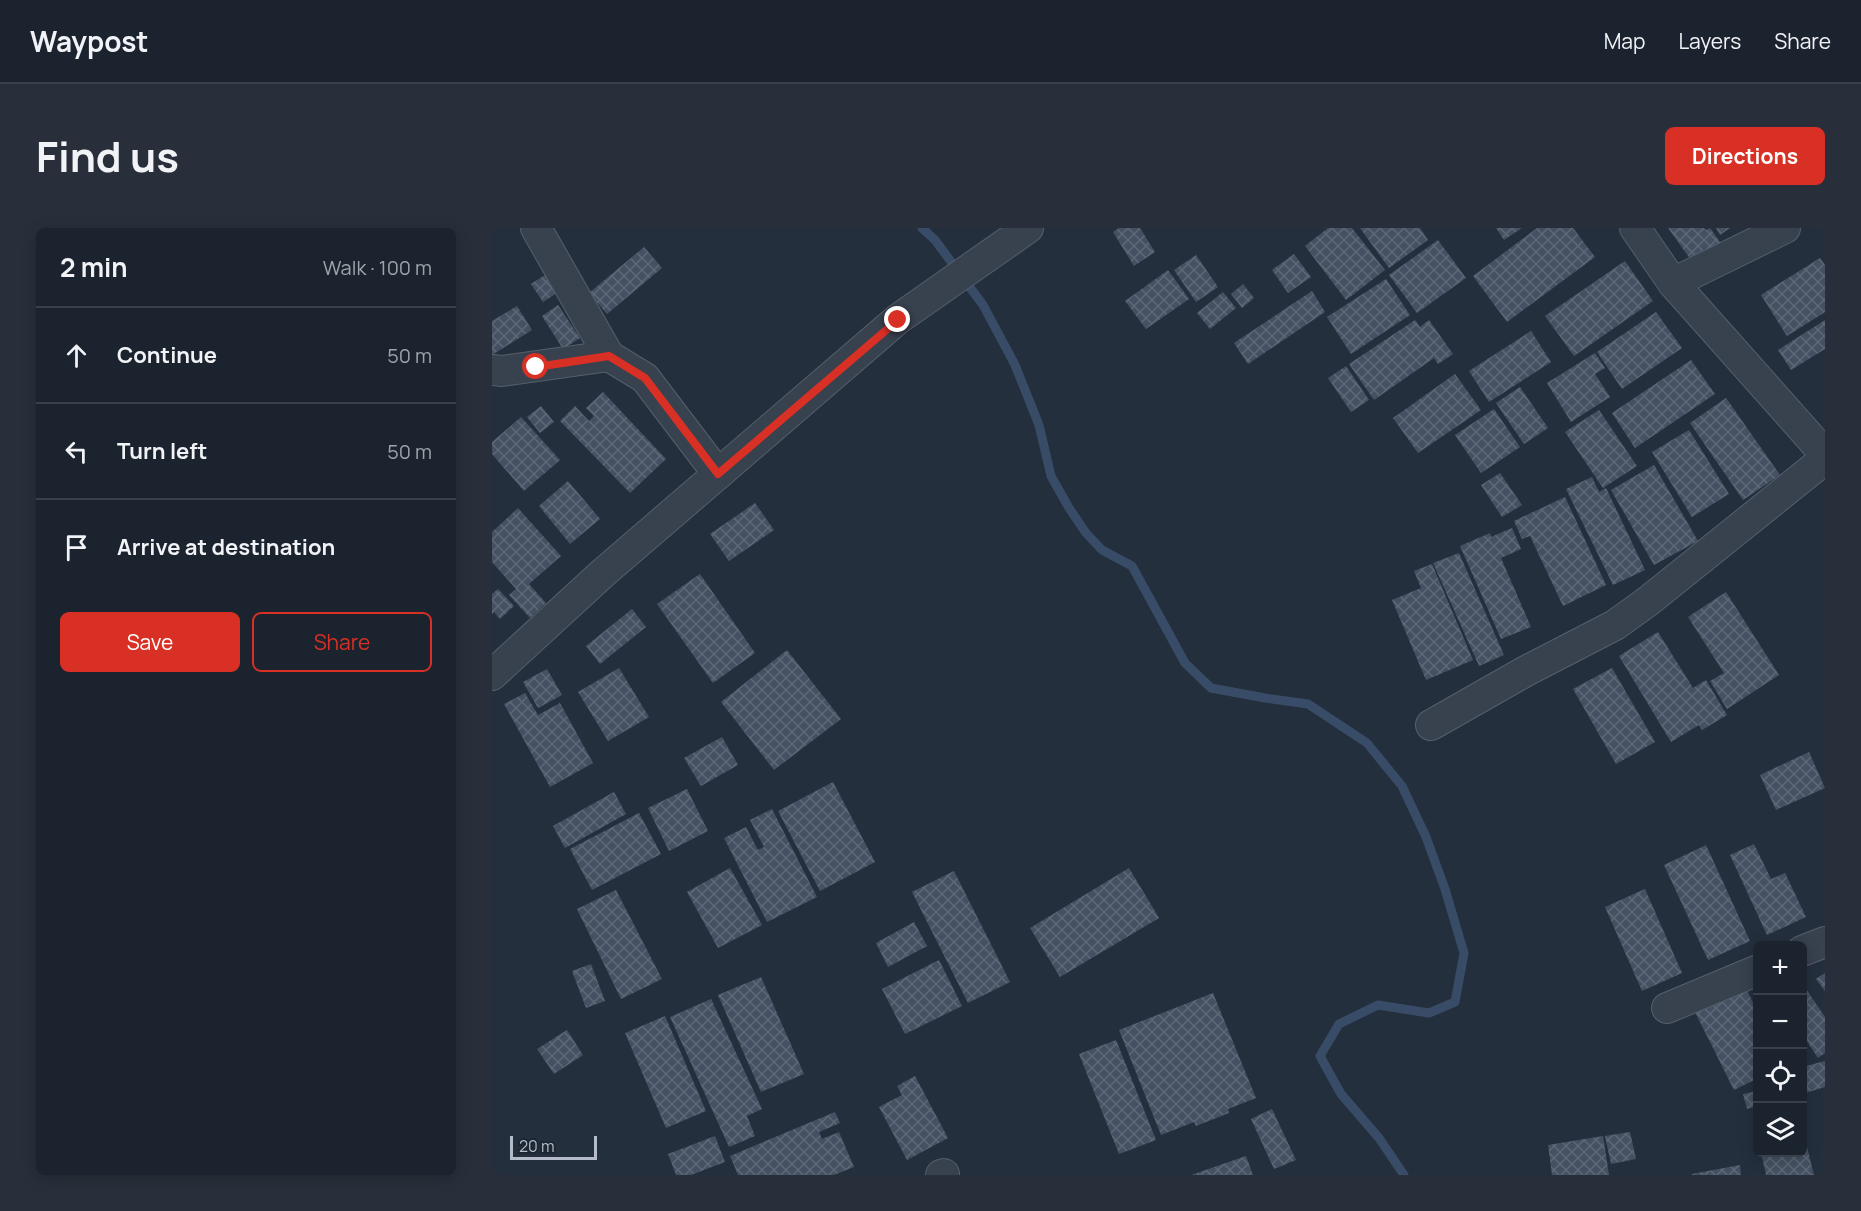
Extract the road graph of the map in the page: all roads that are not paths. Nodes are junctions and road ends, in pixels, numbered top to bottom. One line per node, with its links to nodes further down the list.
1 (536, 228): 6 (street)
2 (1028, 228): 10 (street)
3 (1635, 228): 5 (street)
4 (1785, 228): 5 (street)
5 (1673, 283): 8 (street)
6 (609, 356): 7 (street); 10 (street)
7 (492, 370)
8 (1825, 454)
9 (1825, 459): 12 (street)
10 (718, 474): 11 (street)
11 (492, 675)
12 (1431, 725)
13 (1825, 942): 14 (street)
14 (1807, 949)
15 (1753, 972): 16 (street)
16 (1667, 1008)

